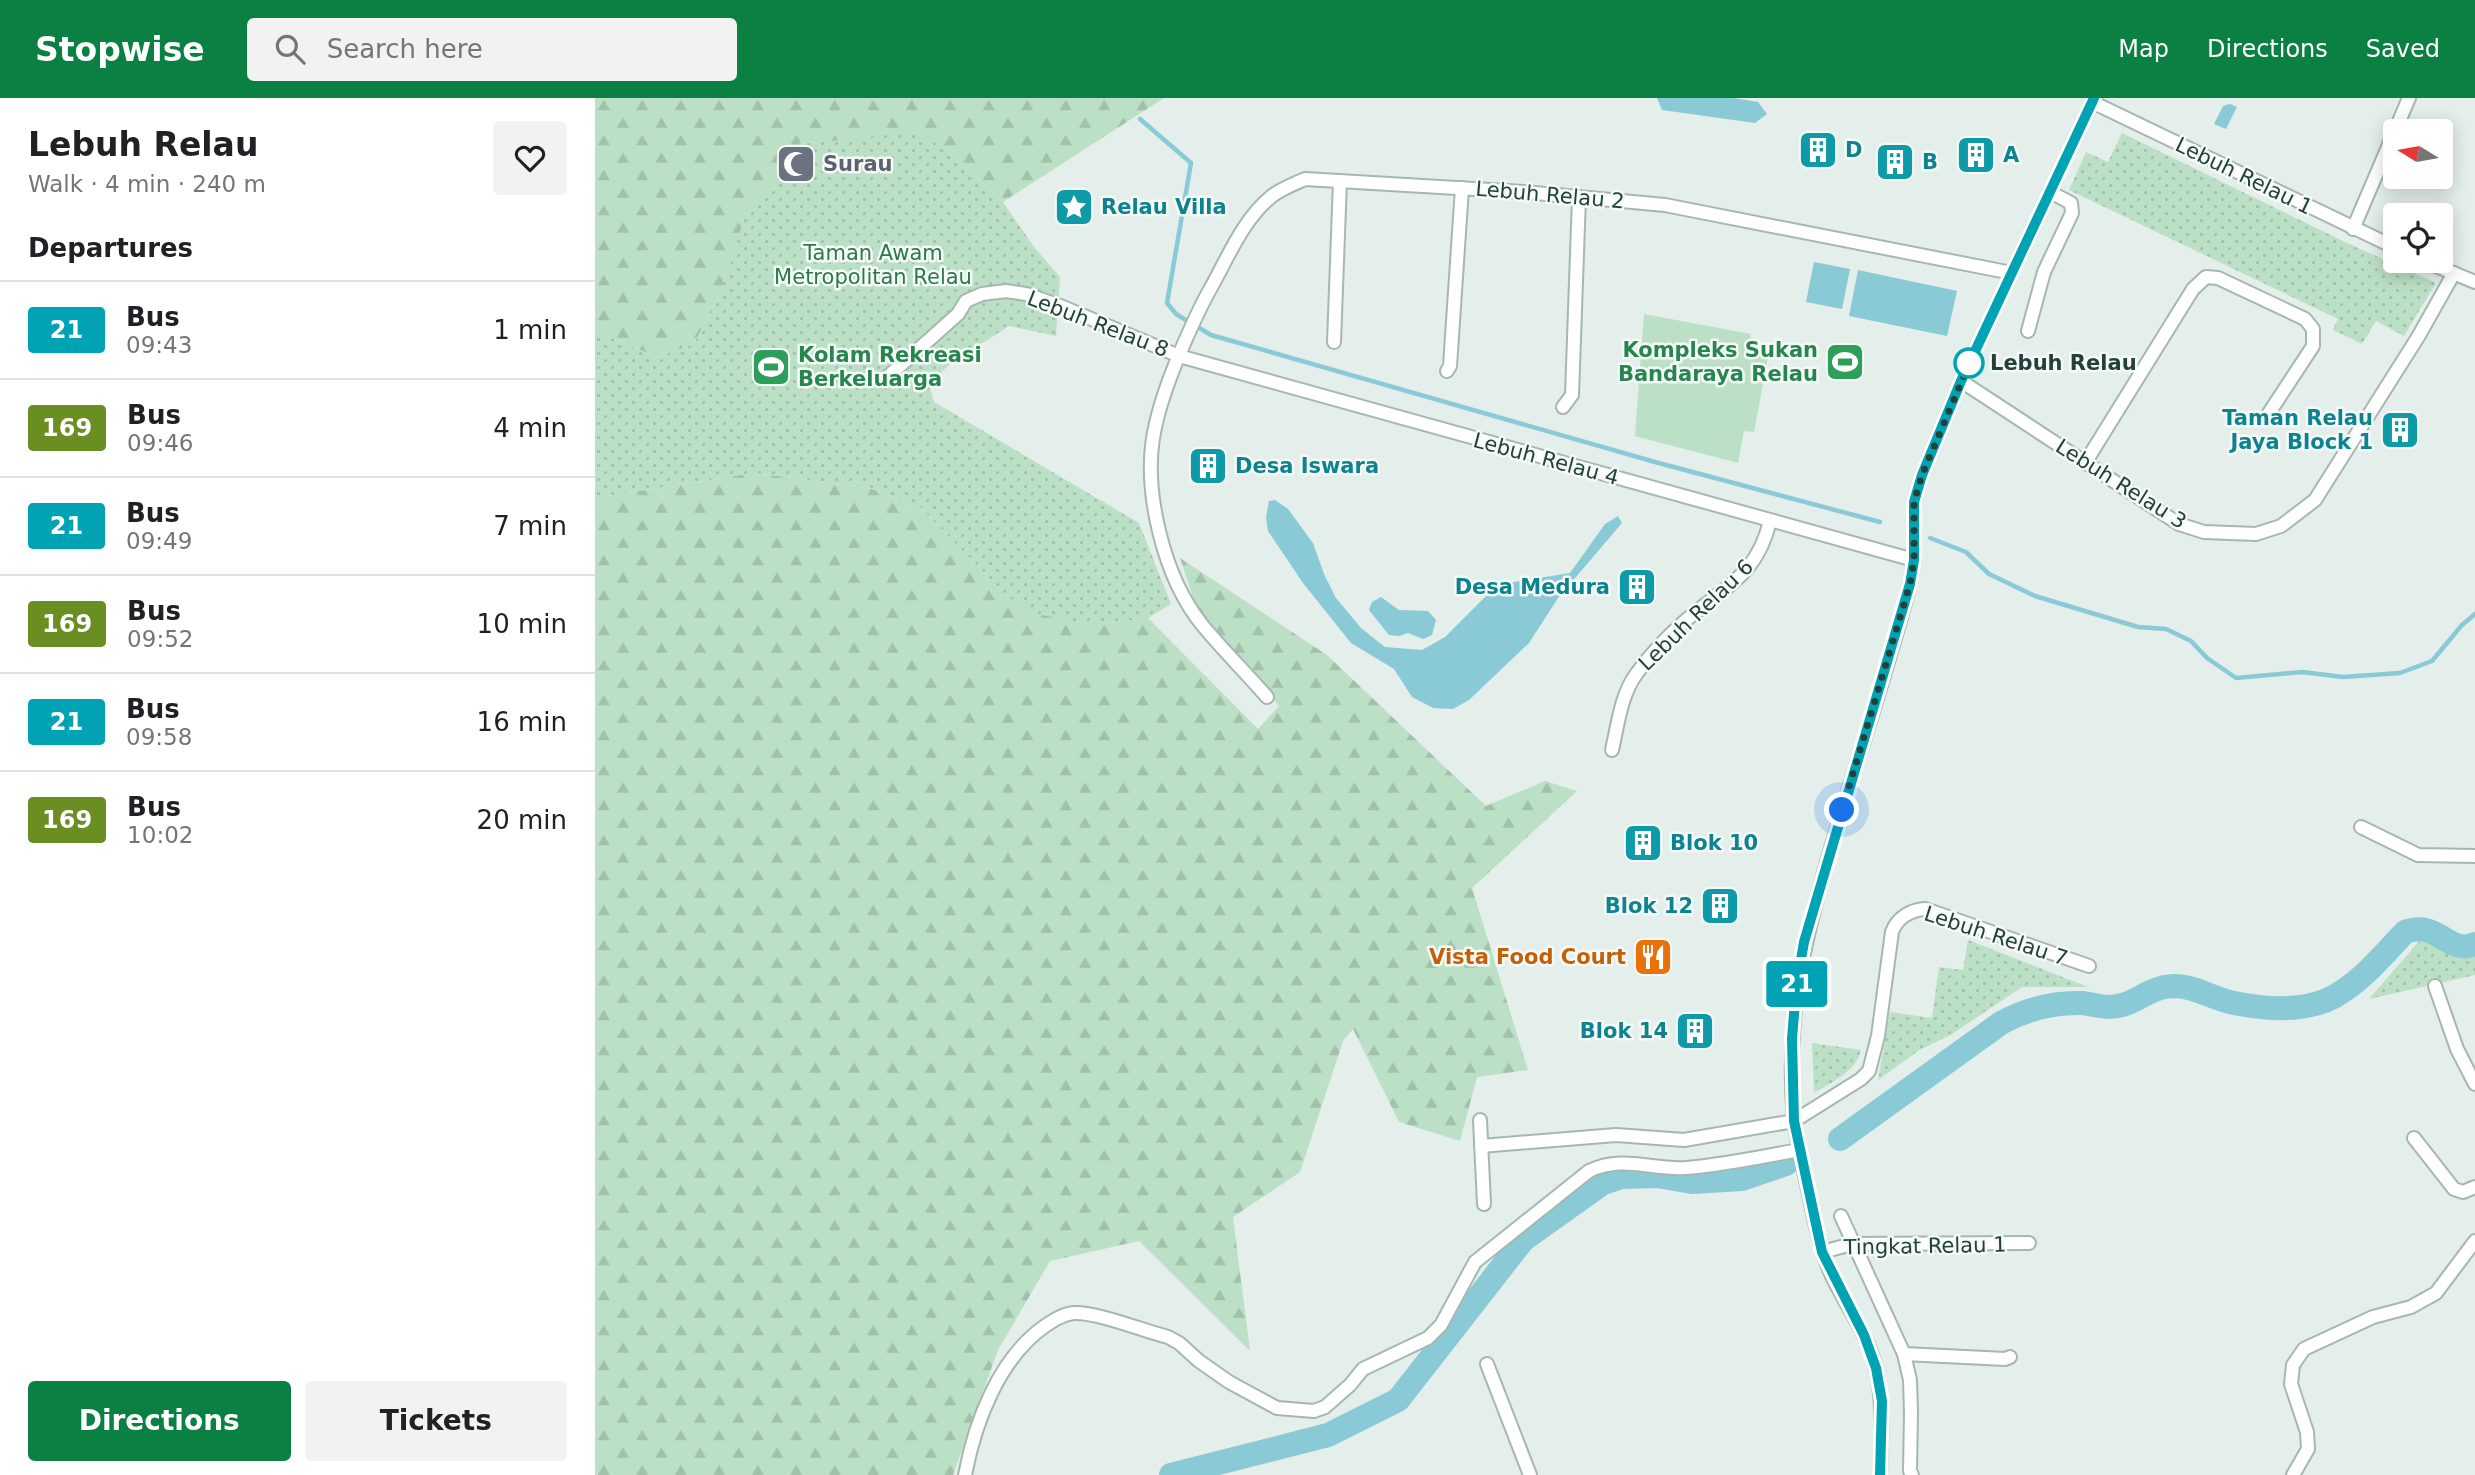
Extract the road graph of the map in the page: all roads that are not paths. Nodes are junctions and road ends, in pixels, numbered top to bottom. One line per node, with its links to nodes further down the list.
1 (2409, 98): 7 (street)
2 (2093, 100): 5 (street); 7 (street, Lebuh Relau 1)
3 (1340, 181): 4 (street, Lebuh Relau 2); 13 (street); 14 (street, Lebuh Relau 2)
4 (1462, 188): 6 (street, Lebuh Relau 2); 15 (street)
5 (2050, 192): 9 (street); 12 (street)
6 (1579, 197): 9 (street, Lebuh Relau 2); 18 (street)
7 (2353, 229): 8 (street, Lebuh Relau 1)
8 (2383, 242)
9 (2012, 273): 17 (street)
10 (2454, 273): 11 (street); 20 (street, Lebuh Relau 3)
11 (2475, 282)
12 (2028, 331)
13 (1334, 342)
14 (1179, 356): 16 (street, Lebuh Relau 8); 21 (street, Lebuh Relau 4); 23 (street, Lebuh Relau 8)
15 (1447, 371)
16 (880, 381)
17 (1961, 381): 20 (street, Lebuh Relau 3); 22 (street)
18 (1563, 407)
19 (2269, 413): 20 (street)
20 (2085, 463)
21 (1770, 521): 22 (street, Lebuh Relau 4); 24 (street, Lebuh Relau 6)
22 (1914, 560): 31 (street)
23 (1267, 697)
24 (1612, 750)
25 (2361, 827): 26 (street)
26 (2475, 856)
27 (2089, 966): 31 (street, Lebuh Relau 7)
28 (2435, 986): 29 (street)
29 (2475, 1084)
30 (1480, 1120): 33 (street)
31 (1794, 1121): 33 (street); 34 (street)
32 (2414, 1138): 35 (street)
33 (1481, 1146): 36 (street)
34 (1799, 1150): 41 (street); 45 (street)
35 (2469, 1190)
36 (1484, 1204)
37 (1841, 1216): 40 (street)
38 (2475, 1241): 49 (street)
39 (2029, 1243): 40 (street, Tingkat Relau 1)
40 (1852, 1244): 41 (street, Tingkat Relau 1); 42 (street)
41 (1822, 1252): 47 (street)
42 (1904, 1354): 43 (street); 48 (street)
43 (2010, 1357)
44 (1487, 1364): 46 (street)
45 (965, 1475)
46 (1530, 1475)
47 (1880, 1475)
48 (1912, 1475)
49 (2293, 1475)

